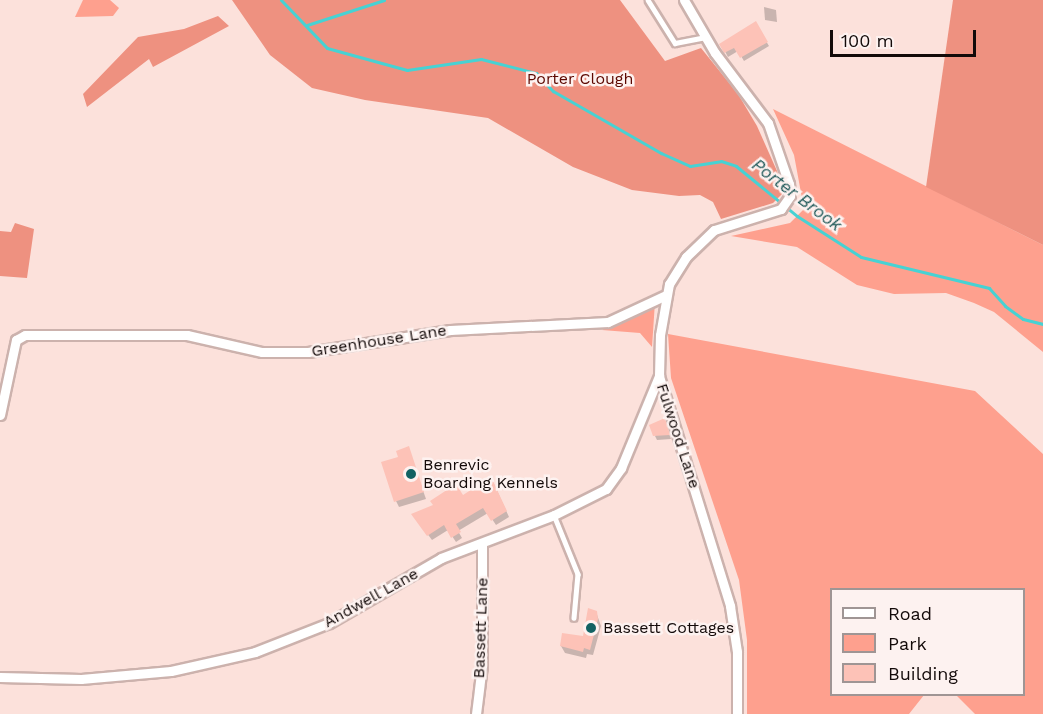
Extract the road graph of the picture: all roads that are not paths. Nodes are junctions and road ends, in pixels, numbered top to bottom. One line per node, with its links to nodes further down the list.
1 (648, 0): 3 (lane)
2 (684, 0): 3 (street, Fulwood Lane)
3 (705, 37): 4 (street, Fulwood Lane)
4 (666, 295): 5 (street, Fulwood Lane); 6 (street, Greenhouse Lane)
5 (659, 375): 7 (street, Andwell Lane); 12 (street, Fulwood Lane)
6 (0, 415)
7 (554, 514): 8 (street, Andwell Lane); 9 (lane)
8 (482, 543): 10 (street, Andwell Lane); 11 (street, Bassett Lane)
9 (574, 618)
10 (0, 678)
11 (476, 714)
12 (737, 714)

